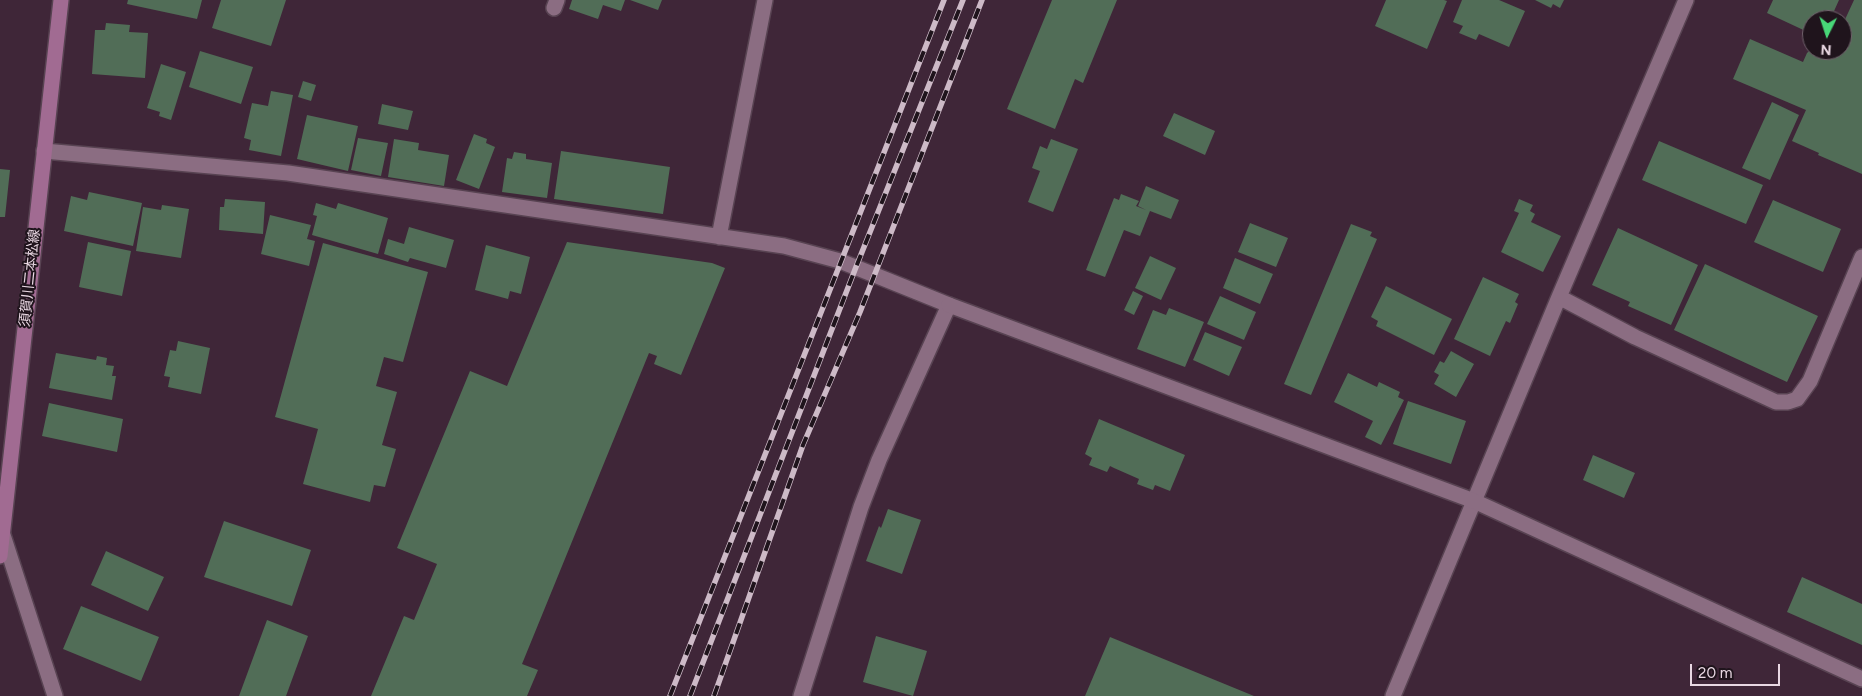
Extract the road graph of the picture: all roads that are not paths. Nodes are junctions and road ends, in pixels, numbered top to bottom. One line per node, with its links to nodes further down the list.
1 (61, 0): 4 (main road, 須賀川二本松線)
2 (765, 0): 5 (street)
3 (1686, 0): 7 (street)
4 (44, 151): 5 (street); 10 (main road, 須賀川二本松線)
5 (719, 237): 8 (street)
6 (1862, 257): 7 (street)
7 (1559, 297): 9 (street)
8 (950, 305): 9 (street); 14 (street)
9 (1474, 502): 12 (street); 15 (street)
10 (3, 535): 11 (main road, 須賀川二本松線); 13 (street)
11 (0, 556)
12 (1862, 679)
13 (56, 696)
14 (801, 696)
15 (1393, 696)

